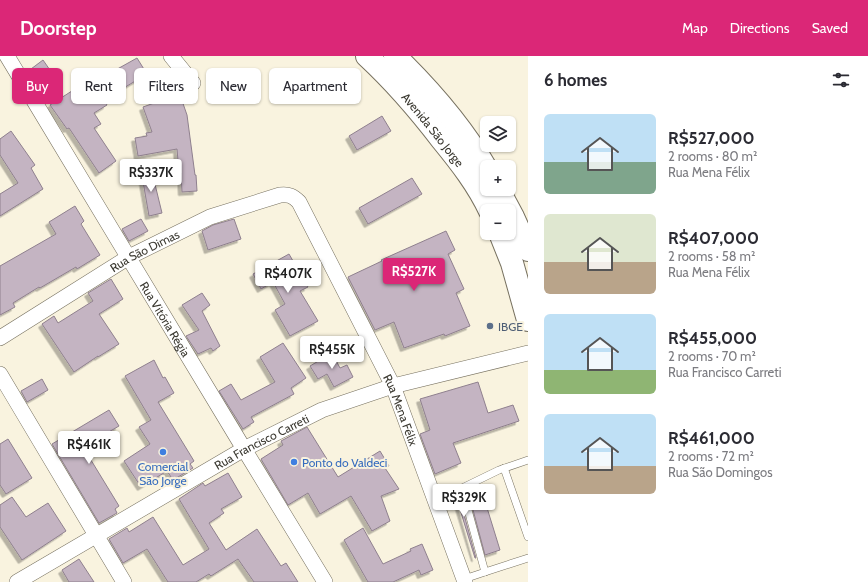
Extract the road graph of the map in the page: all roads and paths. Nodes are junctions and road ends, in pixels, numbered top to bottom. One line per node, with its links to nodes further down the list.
1 (7, 56): 12 (street, Rua Vitória Régia)
2 (171, 56): 5 (street)
3 (367, 56): 9 (main road, Avenida São Jorge)
4 (395, 56): 6 (main road, Avenida São Jorge)
5 (181, 68)
6 (481, 160)
7 (502, 196): 11 (main road)
8 (299, 202): 12 (street, Rua São Dimas); 17 (street, Rua Mena Félix)
9 (487, 204)
10 (503, 240): 13 (main road)
11 (528, 250)
12 (129, 257): 14 (street, Rua São Dimas); 18 (street, Rua Vitória Régia)
13 (528, 320)
14 (0, 338)
15 (528, 354): 17 (street, Rua Francisco Carreti)
16 (0, 374): 21 (street)
17 (393, 386): 18 (street, Rua Francisco Carreti); 25 (street, Rua Mena Félix)
18 (244, 449): 21 (street, Rua Francisco Carreti); 28 (street, Rua Vitória Régia)
19 (528, 460): 20 (lane)
20 (504, 468): 22 (lane); 24 (lane)
21 (96, 536): 26 (street, Rua Francisco Carreti); 27 (street)
22 (528, 537)
23 (528, 558): 24 (lane)
24 (485, 572): 25 (lane)
25 (462, 581)
26 (18, 582)
27 (124, 582)
28 (326, 582)

